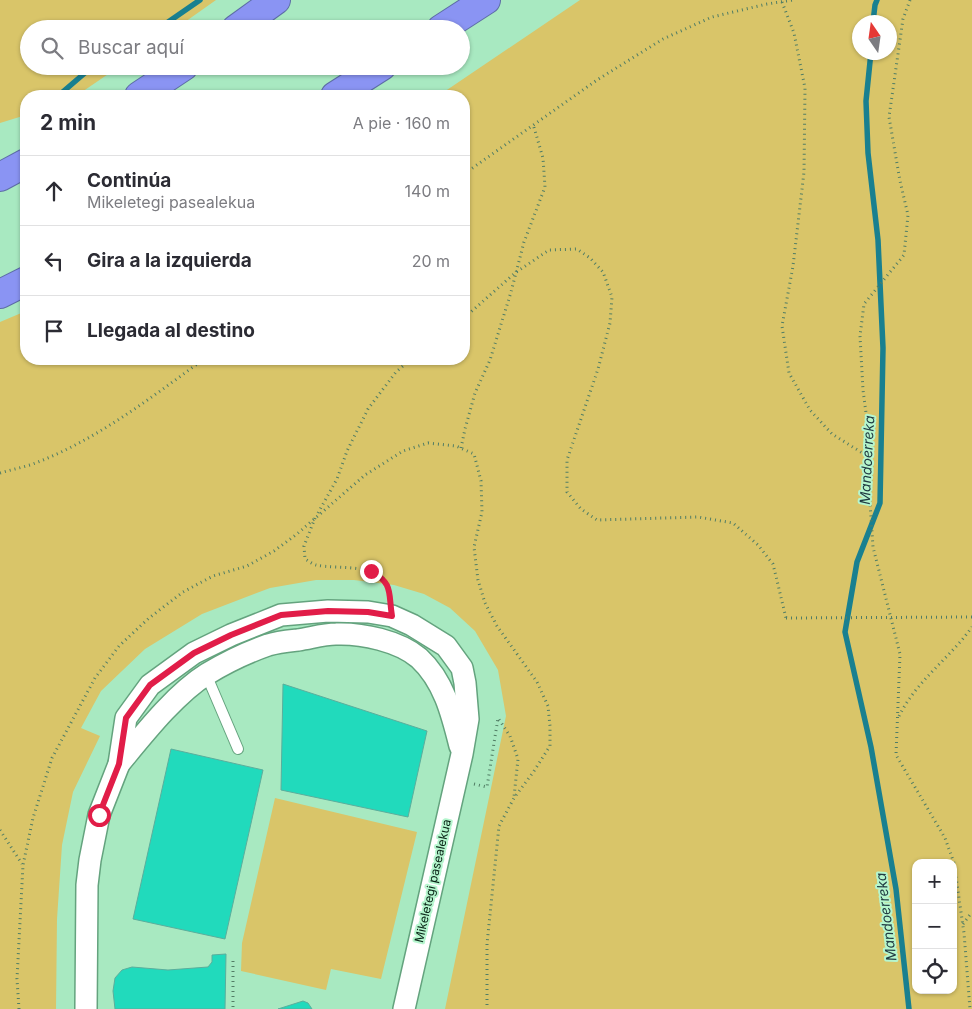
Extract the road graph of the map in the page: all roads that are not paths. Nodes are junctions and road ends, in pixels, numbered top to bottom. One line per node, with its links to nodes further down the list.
1 (276, 0): 3 (highway)
2 (486, 0): 4 (highway)
3 (248, 20)
4 (455, 20)
5 (170, 75): 7 (highway)
6 (368, 75): 8 (highway)
7 (148, 90)
8 (344, 90)
9 (20, 166): 10 (highway)
10 (0, 177)
11 (20, 284): 12 (highway)
12 (0, 294)
13 (206, 674): 14 (street, Mikeletegi pasealekua); 15 (street, Mikeletegi pasealekua); 16 (lane)
14 (449, 674): 15 (street, Mikeletegi pasealekua); 18 (street, Mikeletegi pasealekua)
15 (136, 724): 17 (street, Mikeletegi pasealekua)
16 (238, 749)
17 (86, 1009)
18 (404, 1009)

